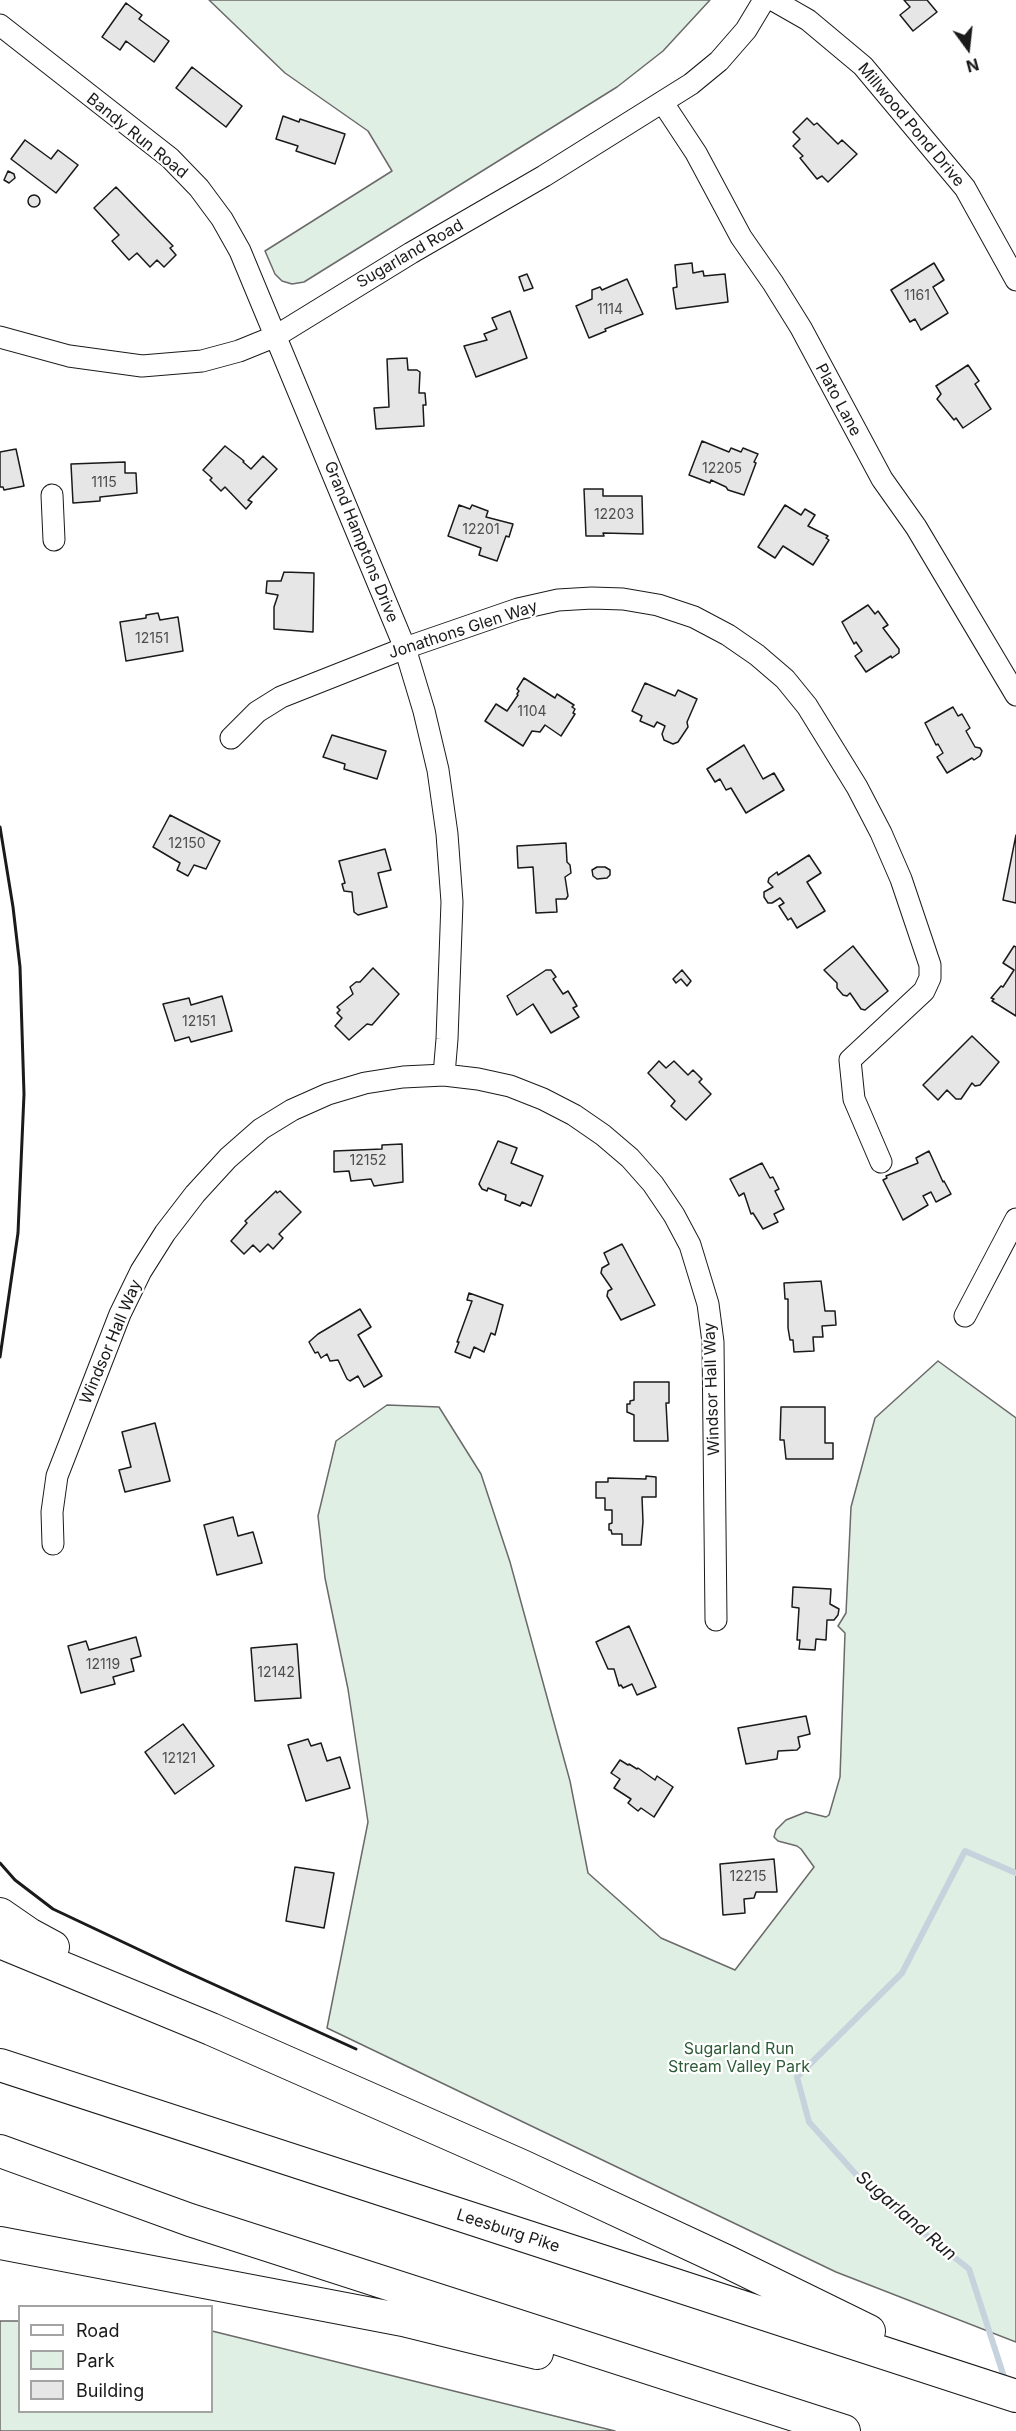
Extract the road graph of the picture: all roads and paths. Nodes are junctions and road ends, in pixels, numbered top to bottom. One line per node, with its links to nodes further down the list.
1 (764, 0): 4 (street, Sugarland Road)
2 (773, 0): 5 (street, Millwood Pond Drive)
3 (0, 25): 6 (street, Bandy Run Road)
4 (663, 103): 6 (street, Sugarland Road); 11 (street, Plato Lane)
5 (1016, 280)
6 (276, 336): 7 (street, Sugarland Road); 10 (street, Grand Hamptons Drive)
7 (0, 337)
8 (52, 495): 9 (street)
9 (54, 540)
10 (405, 648): 12 (street, Jonathons Glen Way); 13 (street, Grand Hamptons Drive); 14 (street, Jonathons Glen Way)
11 (1016, 695)
12 (231, 738)
13 (444, 1075): 17 (street, Windsor Hall Way); 18 (street, Windsor Hall Way)
14 (881, 1162)
15 (1016, 1219): 16 (street)
16 (965, 1316)
17 (53, 1544)
18 (716, 1620)
19 (0, 1914): 21 (highway)
20 (0, 1942): 21 (highway)
21 (210, 2029): 25 (highway)
22 (0, 2065): 25 (highway, Leesburg Pike)
23 (0, 2151): 28 (highway)
24 (6, 2245): 27 (highway)
25 (969, 2381): 26 (highway, Leesburg Pike)
26 (1016, 2396)
27 (835, 2431)
28 (844, 2431)

